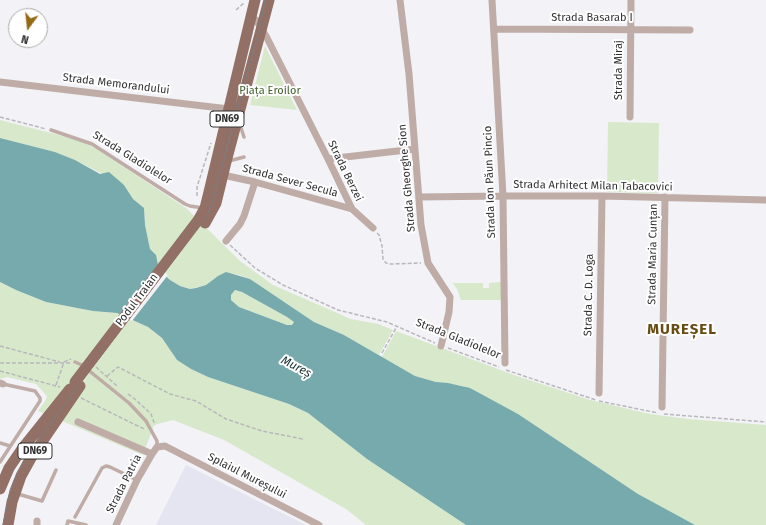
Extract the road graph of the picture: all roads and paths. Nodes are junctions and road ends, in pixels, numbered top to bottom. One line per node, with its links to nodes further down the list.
1 (250, 0): 7 (path)
2 (255, 0): 8 (main road, DN69)
3 (269, 0): 9 (main road, DN69)
4 (400, 0): 21 (street, Strada Gheorghe Sion)
5 (492, 0): 10 (street, Strada Ion Păun Pincio)
6 (631, 0): 11 (street, Strada Miraj)
7 (236, 10)
8 (251, 17): 9 (street, Strada Berzei); 14 (main road, DN69)
9 (262, 29): 17 (main road, DN69); 23 (street, Strada Berzei)
10 (494, 29): 11 (street, Strada Basarab I); 28 (street, Strada Ion Păun Pincio)
11 (630, 29): 12 (street, Strada Basarab I); 16 (street, Strada Miraj)
12 (690, 30)
13 (0, 82): 14 (street, Strada Memorandului)
14 (229, 109): 33 (main road, DN69)
15 (0, 117): 18 (path)
16 (630, 117)
17 (237, 118): 20 (lane); 24 (main road, DN69)
18 (51, 130): 33 (lane, Strada Gladiolelor)
19 (212, 137): 27 (path)
20 (244, 137)
21 (415, 149): 23 (street); 30 (street, Strada Gheorghe Sion)
22 (244, 157): 24 (lane)
23 (328, 159): 34 (street, Strada Berzei)
24 (226, 162): 25 (main road, DN69)
25 (223, 175): 26 (street, Strada Sever Secula); 35 (main road, DN69)
26 (255, 182): 34 (street, Strada Sever Secula); 37 (street)
27 (197, 196)
28 (503, 196): 29 (street, Strada Arhitect Milan Tabacovici); 30 (street, Strada Arhitect Milan Tabacovici); 46 (street, Strada Ion Păun Pincio)
29 (602, 196): 31 (street, Strada Arhitect Milan Tabacovici); 55 (street, Strada C. D. Loga)
30 (419, 197): 38 (street, Strada Gheorghe Sion)
31 (665, 198): 32 (street, Strada Arhitect Milan Tabacovici); 56 (street, Strada Maria Cunțan)
32 (766, 200)
33 (205, 208): 35 (main road, DN69)
34 (352, 209): 36 (street, Strada Berzei)
35 (202, 221): 52 (main road, Podul Traian / DN69, bridge)
36 (372, 228): 38 (path)
37 (226, 241): 39 (path, Strada Gladiolelor)
38 (428, 263): 41 (street, Strada Gheorghe Sion)
39 (397, 326): 41 (path, Strada Gladiolelor); 42 (path)
40 (0, 346): 45 (path)
41 (441, 346): 58 (path, Strada Gladiolelor)
42 (382, 353)
43 (75, 359): 45 (path); 59 (lane)
44 (0, 362): 45 (path)
45 (64, 362): 51 (path)
46 (505, 363)
47 (95, 367): 49 (path)
48 (0, 371): 51 (path)
49 (107, 376): 53 (path); 60 (path)
50 (2, 384): 62 (lane)
51 (56, 386): 52 (path)
52 (75, 388): 59 (path); 68 (main road, DN69); 69 (main road, DN69)
53 (121, 389)
54 (126, 393): 59 (path)
55 (599, 393)
56 (662, 407)
57 (78, 422): 64 (street, Strada Patria)
58 (766, 422)
59 (152, 432): 63 (lane)
60 (303, 439)
61 (0, 443): 62 (lane)
62 (10, 446): 65 (lane)
63 (161, 446): 64 (street, Strada Patria); 75 (street, Splaiul Mureșului)
64 (152, 454): 67 (street, Strada Patria)
65 (0, 462)
66 (56, 470): 69 (lane)
67 (137, 480): 70 (lane); 74 (street, Strada Patria)
68 (1, 484)
69 (15, 493): 71 (main road, DN69)
70 (75, 517)
71 (8, 525)
72 (67, 525): 73 (lane)
73 (86, 525)
74 (116, 525)
75 (319, 525)

